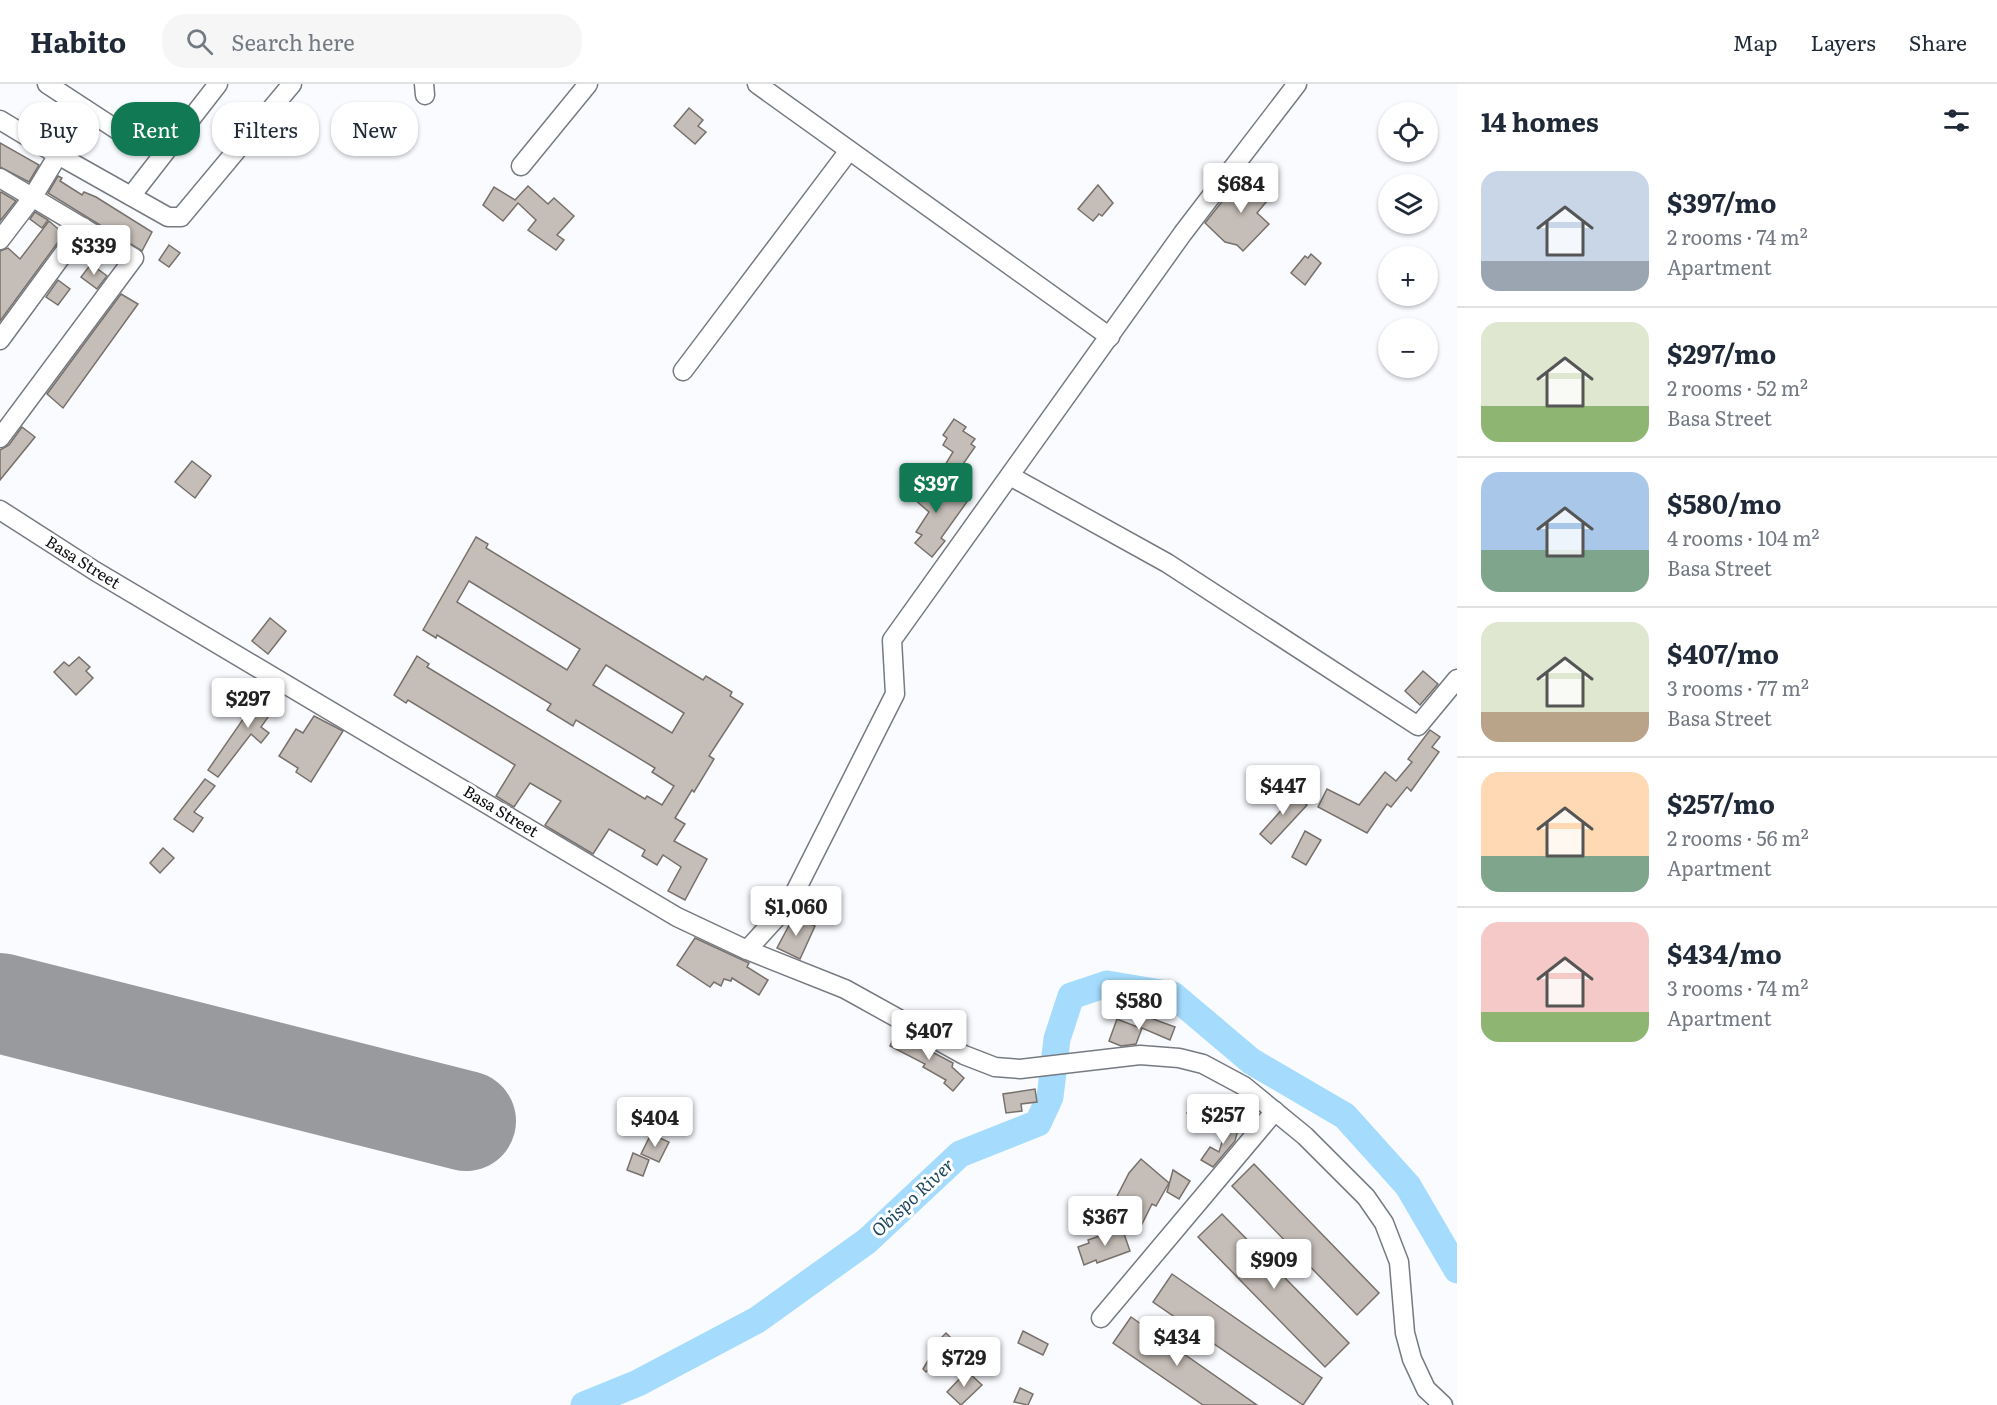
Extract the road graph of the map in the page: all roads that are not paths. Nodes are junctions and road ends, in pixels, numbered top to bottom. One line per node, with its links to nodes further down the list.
1 (47, 84): 7 (street)
2 (218, 84): 15 (street)
3 (292, 84): 15 (street)
4 (588, 84): 13 (street)
5 (757, 84): 10 (street)
6 (1297, 84): 19 (street)
7 (73, 102)
8 (0, 120): 9 (street)
9 (18, 131)
10 (848, 152): 19 (street); 21 (street)
11 (57, 156): 16 (street)
12 (61, 156): 15 (street)
13 (521, 165)
14 (0, 178): 16 (street)
15 (130, 196)
16 (32, 198): 17 (street); 18 (street)
17 (83, 227): 20 (street); 22 (street)
18 (0, 240)
19 (1110, 337): 23 (street)
20 (0, 340)
21 (683, 370)
22 (1, 433)
23 (1010, 476): 25 (street); 26 (street)
24 (0, 510): 26 (street, Basa Street)
25 (1457, 679)
26 (747, 950): 27 (street, Basa Street)
27 (1275, 1111): 28 (street); 29 (street, Basa Street)
28 (1101, 1318)
29 (1443, 1405)

